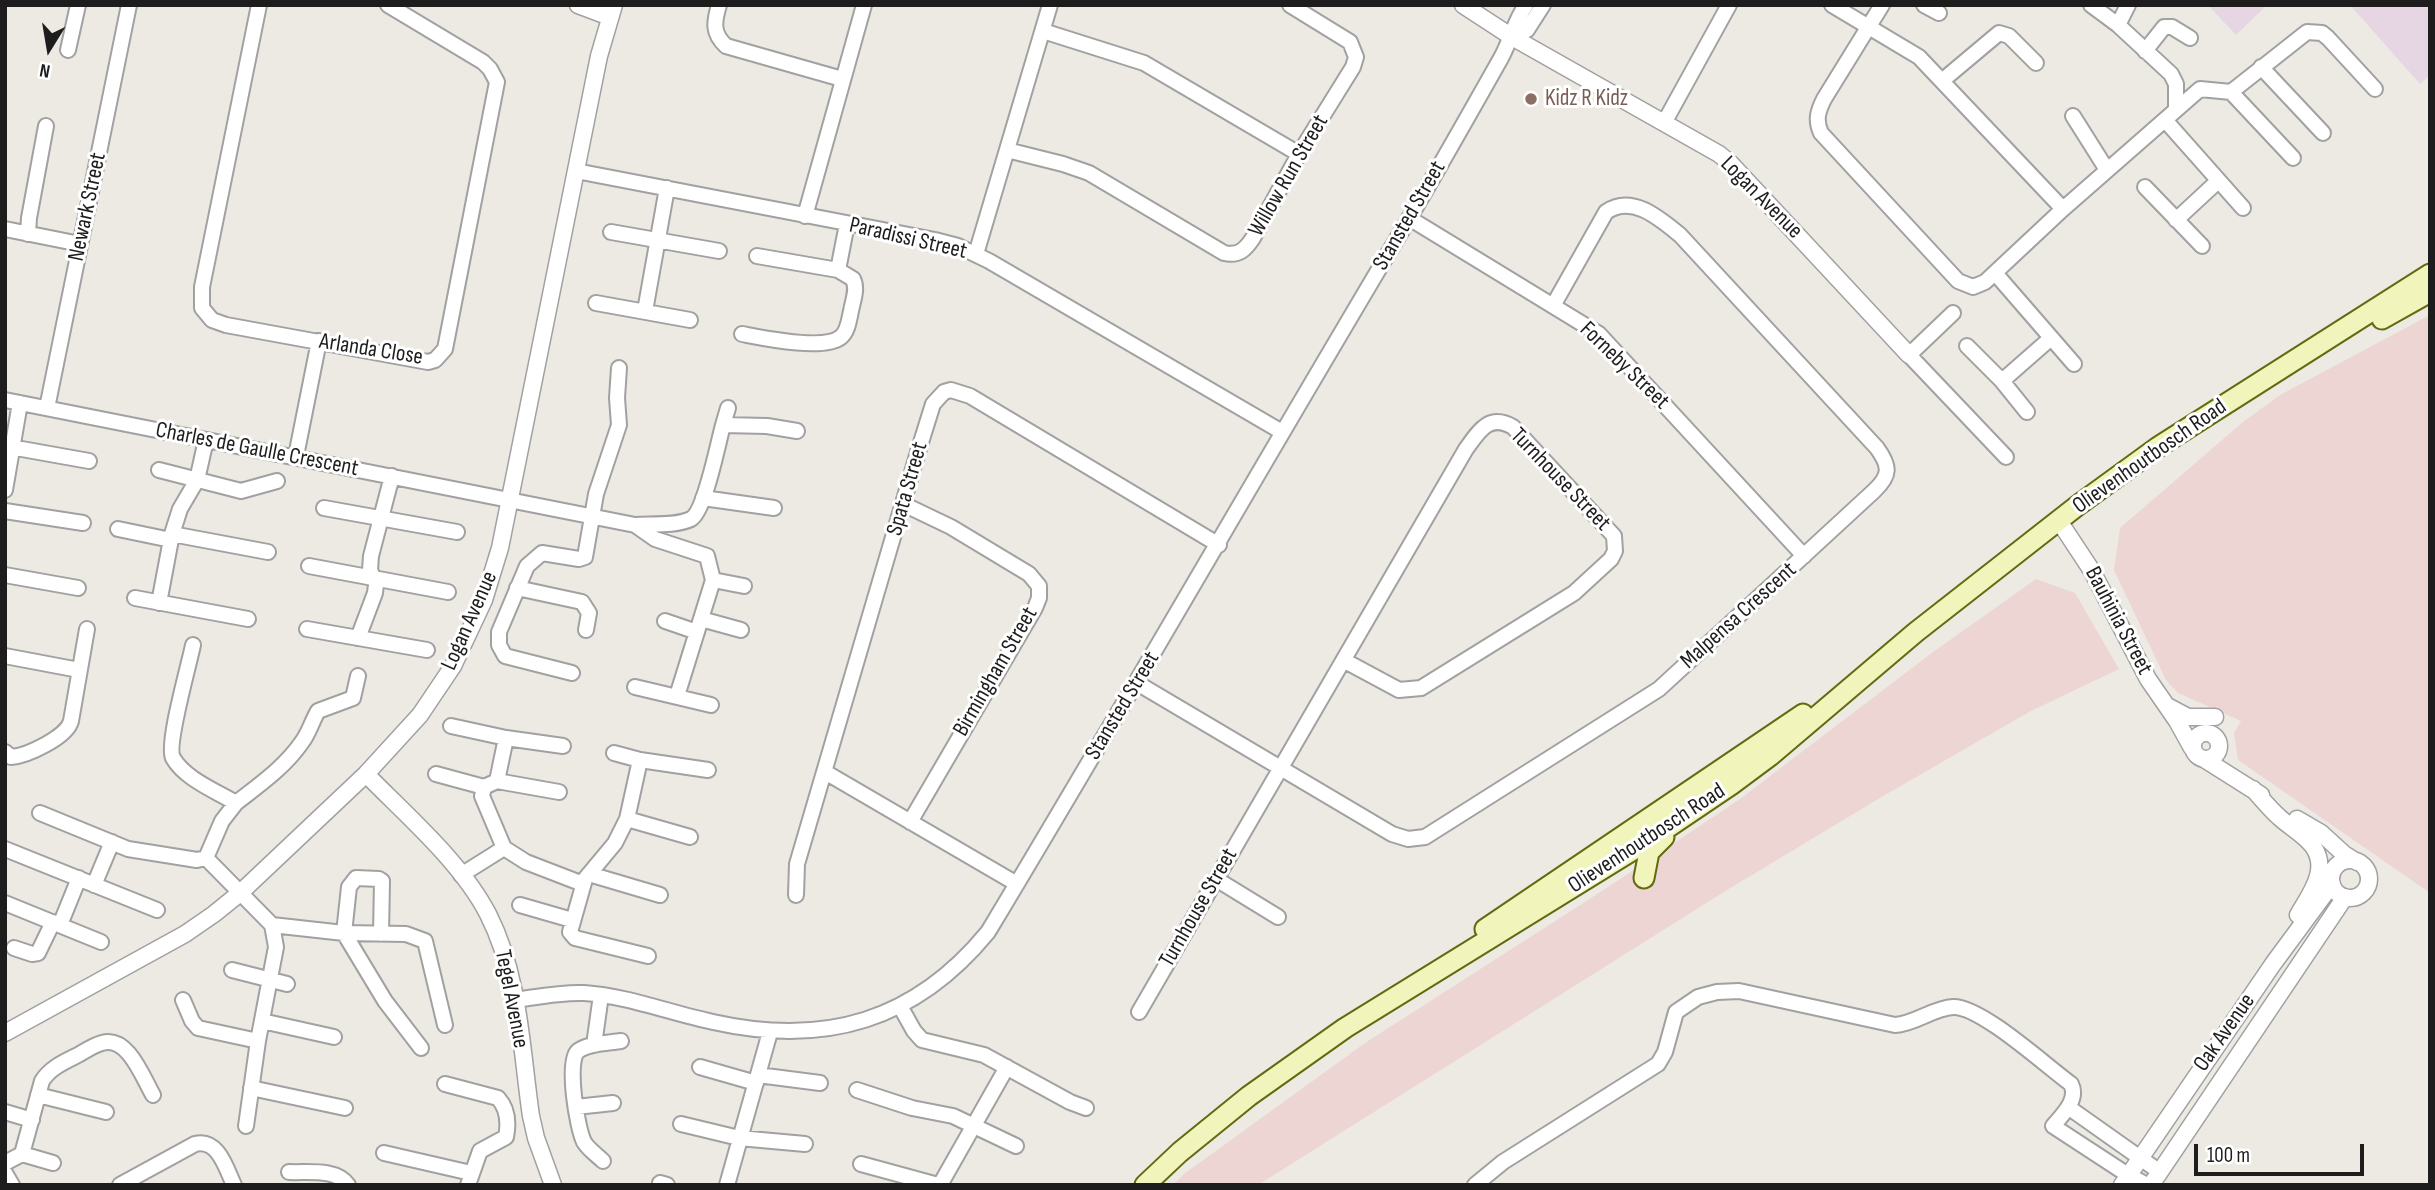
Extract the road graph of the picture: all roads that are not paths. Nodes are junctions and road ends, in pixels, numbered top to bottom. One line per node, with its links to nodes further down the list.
1 (78, 5): 26 (street)
2 (129, 5): 58 (street, Newark Street)
3 (259, 5): 74 (street, Arlanda Close)
4 (388, 5): 74 (street, Arlanda Close)
5 (578, 5): 19 (street)
6 (719, 5): 30 (street)
7 (864, 5): 30 (street)
8 (1050, 5): 23 (street)
9 (1290, 5): 41 (street, Willow Run Street)
10 (1463, 5): 24 (street, Logan Avenue)
11 (1526, 5): 24 (street)
12 (1543, 5): 24 (street)
13 (1729, 5): 37 (street)
14 (1832, 5): 22 (street)
15 (1882, 5): 22 (street)
16 (1924, 5): 20 (street)
17 (2091, 5): 21 (street)
18 (2128, 5): 21 (street)
19 (612, 11): 44 (street, Logan Avenue)
20 (1939, 13)
21 (2118, 25): 27 (street)
22 (1869, 27): 31 (street); 65 (street)
23 (1043, 31): 40 (street); 41 (street)
24 (1512, 37): 37 (street, Logan Avenue); 51 (street, Stansted Street)
25 (2190, 38): 27 (street)
26 (68, 50)
27 (2145, 51): 34 (street)
28 (2036, 63): 31 (street)
29 (2262, 67): 32 (street); 33 (street); 39 (street)
30 (842, 79): 50 (street)
31 (1943, 80): 49 (street)
32 (2375, 89)
33 (2231, 92): 34 (street); 42 (street)
34 (2176, 110): 36 (street)
35 (2073, 116): 43 (street)
36 (2165, 120): 43 (street); 45 (street)
37 (1664, 122): 76 (street, Logan Avenue)
38 (46, 126): 56 (street)
39 (2323, 133)
40 (1007, 150): 41 (street, Willow Run Street); 61 (street)
41 (1299, 154)
42 (2293, 158)
43 (2107, 170): 49 (street)
44 (576, 171): 47 (street, Paradissi Street); 98 (street, Logan Avenue)
45 (2218, 181): 48 (street); 52 (street)
46 (2145, 187): 52 (street)
47 (667, 188): 50 (street, Paradissi Street); 57 (street)
48 (2243, 208)
49 (2063, 209): 65 (street)
50 (805, 216): 53 (street, Paradissi Street)
51 (1409, 218): 68 (street, Forneby Street); 86 (street, Stansted Street)
52 (2176, 220): 59 (street)
53 (847, 225): 61 (street, Paradissi Street); 63 (street)
54 (5, 229): 56 (street)
55 (611, 232): 57 (street)
56 (28, 234): 58 (street)
57 (658, 240): 60 (street); 69 (street)
58 (80, 244): 81 (street, Newark Street)
59 (2202, 246)
60 (719, 251)
61 (976, 254): 86 (street, Paradissi Street)
62 (757, 256): 63 (street)
63 (838, 270): 72 (street)
64 (2430, 274): 107 (main road, Olievenhoutbosch Road)
65 (1990, 277): 73 (street)
66 (2430, 292): 107 (main road, Olievenhoutbosch Road)
67 (596, 303): 69 (street)
68 (1554, 304): 113 (street, Forneby Street); 113 (street, Malpensa Crescent)
69 (645, 311): 71 (street)
70 (1953, 313): 76 (street)
71 (690, 320)
72 (742, 334)
73 (2051, 338): 77 (street); 79 (street)
74 (319, 341): 89 (street)
75 (1967, 346): 79 (street)
76 (1909, 355): 90 (street, Logan Avenue)
77 (2074, 364)
78 (619, 368): 103 (street)
79 (2002, 381): 83 (street)
80 (13, 402): 81 (street, Charles de Gaulle Crescent); 88 (street)
81 (47, 408): 87 (street, Charles de Gaulle Crescent)
82 (727, 408): 84 (street)
83 (2027, 412)
84 (723, 425): 85 (street); 97 (street)
85 (796, 431)
86 (1282, 432): 111 (street, Stansted Street)
87 (206, 440): 89 (street, Charles de Gaulle Crescent); 94 (street)
88 (8, 446): 91 (street); 96 (street)
89 (296, 456): 93 (street, Charles de Gaulle Crescent)
90 (2006, 457)
91 (89, 461)
92 (159, 470): 94 (street)
93 (392, 476): 98 (street, Charles de Gaulle Crescent); 104 (street)
94 (197, 480): 95 (street); 110 (street)
95 (277, 481)
96 (5, 490)
97 (703, 498): 101 (street); 106 (street)
98 (509, 500): 103 (street, Charles de Gaulle Crescent); 157 (street, Logan Avenue)
99 (903, 504): 111 (street, Spata Street); 156 (street, Spata Street); 167 (street, Birmingham Street)
100 (324, 508): 104 (street)
101 (774, 508)
102 (5, 511): 105 (street)
103 (592, 515): 106 (street, Charles de Gaulle Crescent); 120 (street)
104 (382, 518): 109 (street); 116 (street)
105 (83, 523)
106 (635, 525): 117 (street)
107 (2063, 526): 135 (main road, Olievenhoutbosch Road); 144 (street, Bauhinia Street)
108 (118, 529): 110 (street)
109 (457, 532)
110 (171, 537): 112 (street); 123 (street)
111 (1219, 545): 140 (street, Stansted Street)
112 (268, 552)
113 (1804, 556): 154 (street, Malpensa Crescent)
114 (309, 566): 116 (street)
115 (5, 575): 119 (street)
116 (373, 578): 121 (street); 131 (street)
117 (712, 580): 118 (street); 126 (street)
118 (744, 586)
119 (78, 588)
120 (517, 588): 129 (street); 138 (street)
121 (448, 592)
122 (135, 598): 123 (street)
123 (159, 603): 124 (street)
124 (248, 619)
125 (665, 621): 126 (street)
126 (699, 625): 130 (street); 142 (street)
127 (88, 628): 137 (street)
128 (307, 629): 131 (street)
129 (586, 630)
130 (741, 630)
131 (358, 638): 133 (street)
132 (193, 645): 164 (street)
133 (427, 650)
134 (5, 656): 137 (street)
135 (1885, 660): 161 (main road, Olievenhoutbosch Road); 196 (main road, Olievenhoutbosch Road)
136 (1345, 661): 136 (street, Turnhouse Street); 154 (street, Turnhouse Street)
137 (79, 670): 151 (street)
138 (572, 673)
139 (358, 676): 164 (street)
140 (1137, 683): 154 (street, Malpensa Crescent); 182 (street, Stansted Street)
141 (635, 687): 142 (street)
142 (677, 696): 143 (street)
143 (711, 705)
144 (2166, 706): 145 (street); 150 (street, Bauhinia Street)
145 (2215, 717)
146 (451, 726): 147 (street)
147 (506, 738): 148 (street); 160 (street)
148 (563, 746)
149 (2219, 746): 150 (street); 150 (street); 159 (street)
150 (2199, 747): 159 (street)
151 (5, 752)
152 (614, 753): 153 (street)
153 (640, 760): 155 (street); 166 (street)
154 (1280, 768): 180 (street, Turnhouse Street)
155 (708, 770)
156 (825, 772): 167 (street); 186 (street, Spata Street)
157 (366, 774): 176 (street, Tegel Avenue); 184 (street, Logan Avenue)
158 (436, 774): 160 (street)
159 (2236, 777): 162 (street)
160 (491, 784): 163 (street); 171 (street)
161 (1731, 785): 173 (main road, Olievenhoutbosch Road); 178 (main road)
162 (2253, 789): 168 (street); 201 (street)
163 (559, 792)
164 (236, 803): 174 (street)
165 (40, 813): 170 (street)
166 (627, 819): 169 (street); 179 (street)
167 (910, 822): 182 (street)
168 (2311, 828): 175 (street); 181 (street)
169 (690, 837)
170 (112, 842): 174 (street); 183 (street)
171 (504, 848): 176 (street); 179 (street)
172 (5, 849): 177 (street)
173 (1629, 853): 196 (main road); 206 (main road, Olievenhoutbosch Road)
174 (206, 858): 184 (street)
175 (2357, 862): 181 (street); 187 (street)
176 (461, 875): 208 (street, Tegel Avenue)
177 (79, 878): 183 (street); 193 (street)
178 (1644, 878)
179 (586, 879): 185 (street); 192 (street)
180 (1216, 879): 191 (street); 210 (street, Turnhouse Street)
181 (2332, 881): 187 (street); 201 (street, Oak Avenue)
182 (1017, 884): 209 (street, Stansted Street)
183 (94, 885): 190 (street)
184 (240, 893): 194 (street); 214 (street, Logan Avenue)
185 (660, 895)
186 (796, 895)
187 (2345, 897): 254 (street, Oak Avenue)
188 (5, 903): 193 (street)
189 (520, 905): 192 (street)
190 (157, 910)
191 (1278, 917)
192 (572, 920): 200 (street)
193 (57, 924): 198 (street); 199 (street)
194 (272, 925): 195 (street); 203 (street)
195 (344, 933): 197 (street); 197 (street); 219 (street)
196 (1479, 933): 206 (main road, Olievenhoutbosch Road)
197 (382, 934): 212 (street)
198 (101, 942)
199 (14, 948)
200 (648, 956)
201 (2273, 964): 245 (street, Oak Avenue)
202 (232, 970): 203 (street)
203 (270, 980): 204 (street); 211 (street)
204 (287, 984)
205 (601, 995): 208 (street, Stansted Street); 213 (street, Stansted Street); 218 (street)
206 (1393, 997): 262 (main road, Olievenhoutbosch Road)
207 (183, 1000): 216 (street)
208 (515, 1000): 260 (street, Tegel Avenue)
209 (900, 1006): 213 (street, Stansted Street); 221 (street)
210 (1139, 1012)
211 (262, 1021): 215 (street); 216 (street)
212 (445, 1025)
213 (770, 1032): 222 (street)
214 (5, 1033)
215 (334, 1037)
216 (258, 1041): 225 (street)
217 (621, 1041): 218 (street)
218 (594, 1045): 230 (street)
219 (421, 1048)
220 (700, 1068): 222 (street)
221 (1007, 1068): 233 (street); 239 (street)
222 (757, 1079): 223 (street); 240 (street)
223 (821, 1083)
224 (445, 1084): 252 (street)
225 (251, 1088): 232 (street); 238 (street)
226 (858, 1090): 239 (street)
227 (38, 1095): 228 (street); 235 (street); 236 (street)
228 (153, 1095)
229 (613, 1103): 230 (street)
230 (576, 1107): 246 (street)
231 (2068, 1107): 245 (street); 253 (street); 263 (street)
232 (345, 1108)
233 (1086, 1108)
234 (5, 1112): 236 (street)
235 (106, 1112)
236 (32, 1121): 244 (street)
237 (681, 1124): 240 (street)
238 (246, 1126)
239 (974, 1127): 242 (street); 261 (street)
240 (739, 1138): 241 (street); 255 (street)
241 (805, 1144)
242 (1016, 1146)
243 (384, 1153): 252 (street)
244 (22, 1154): 247 (street); 248 (street)
245 (2141, 1156): 253 (street, Oak Avenue); 254 (street)
246 (603, 1161)
247 (5, 1163)
248 (53, 1163)
249 (861, 1164): 261 (street)
250 (289, 1172): 259 (street)
251 (5, 1173): 256 (street)
252 (470, 1179)
253 (2125, 1180): 254 (street)
254 (2153, 1180)
255 (731, 1184)
256 (12, 1185)
257 (120, 1185): 258 (street)
258 (234, 1185)
259 (348, 1185)
260 (553, 1185)
261 (939, 1185)
262 (1145, 1185)
263 (1475, 1185)

